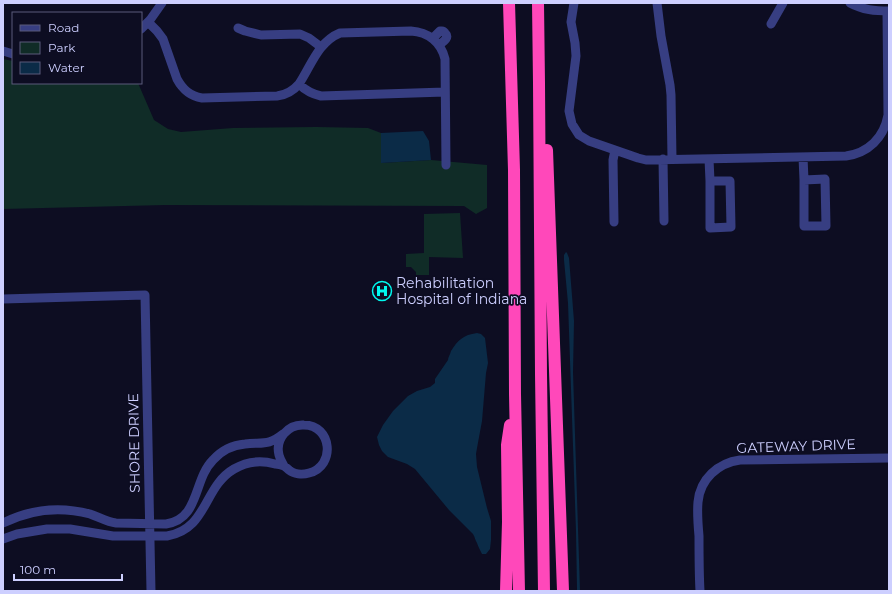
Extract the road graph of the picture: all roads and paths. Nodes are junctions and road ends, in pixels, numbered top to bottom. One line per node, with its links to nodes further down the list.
1 (162, 3): 9 (street)
2 (509, 3): 29 (highway)
3 (538, 3): 15 (highway)
4 (574, 3): 19 (street)
5 (657, 3): 21 (street)
6 (783, 3): 10 (street)
7 (850, 3): 8 (street)
8 (888, 11): 13 (street)
9 (148, 22): 11 (street); 16 (street)
10 (771, 24)
11 (142, 28)
12 (238, 28): 14 (street)
13 (888, 40): 18 (street)
14 (321, 46): 16 (street); 17 (street)
15 (539, 83): 40 (highway); 41 (highway)
16 (299, 84): 17 (street)
17 (445, 92): 23 (street)
18 (887, 129): 20 (street)
19 (615, 150): 21 (street); 27 (street)
20 (803, 157): 22 (street); 24 (street)
21 (667, 159): 22 (street); 26 (street)
22 (709, 159): 25 (street)
23 (446, 165)
24 (804, 180): 24 (street)
25 (710, 181): 25 (street)
26 (664, 221)
27 (614, 222)
28 (3, 299): 34 (street, SHORE DRIVE)
29 (515, 394): 38 (highway); 39 (highway)
30 (284, 433): 32 (street); 32 (street); 34 (street)
31 (889, 458): 42 (street, GATEWAY DRIVE)
32 (284, 466): 35 (street)
33 (3, 523): 34 (street)
34 (150, 524): 35 (street, SHORE DRIVE)
35 (150, 536): 36 (street); 37 (street, SHORE DRIVE)
36 (3, 539)
37 (151, 591)
38 (506, 591)
39 (519, 591)
40 (544, 591)
41 (563, 591)
42 (700, 591)

